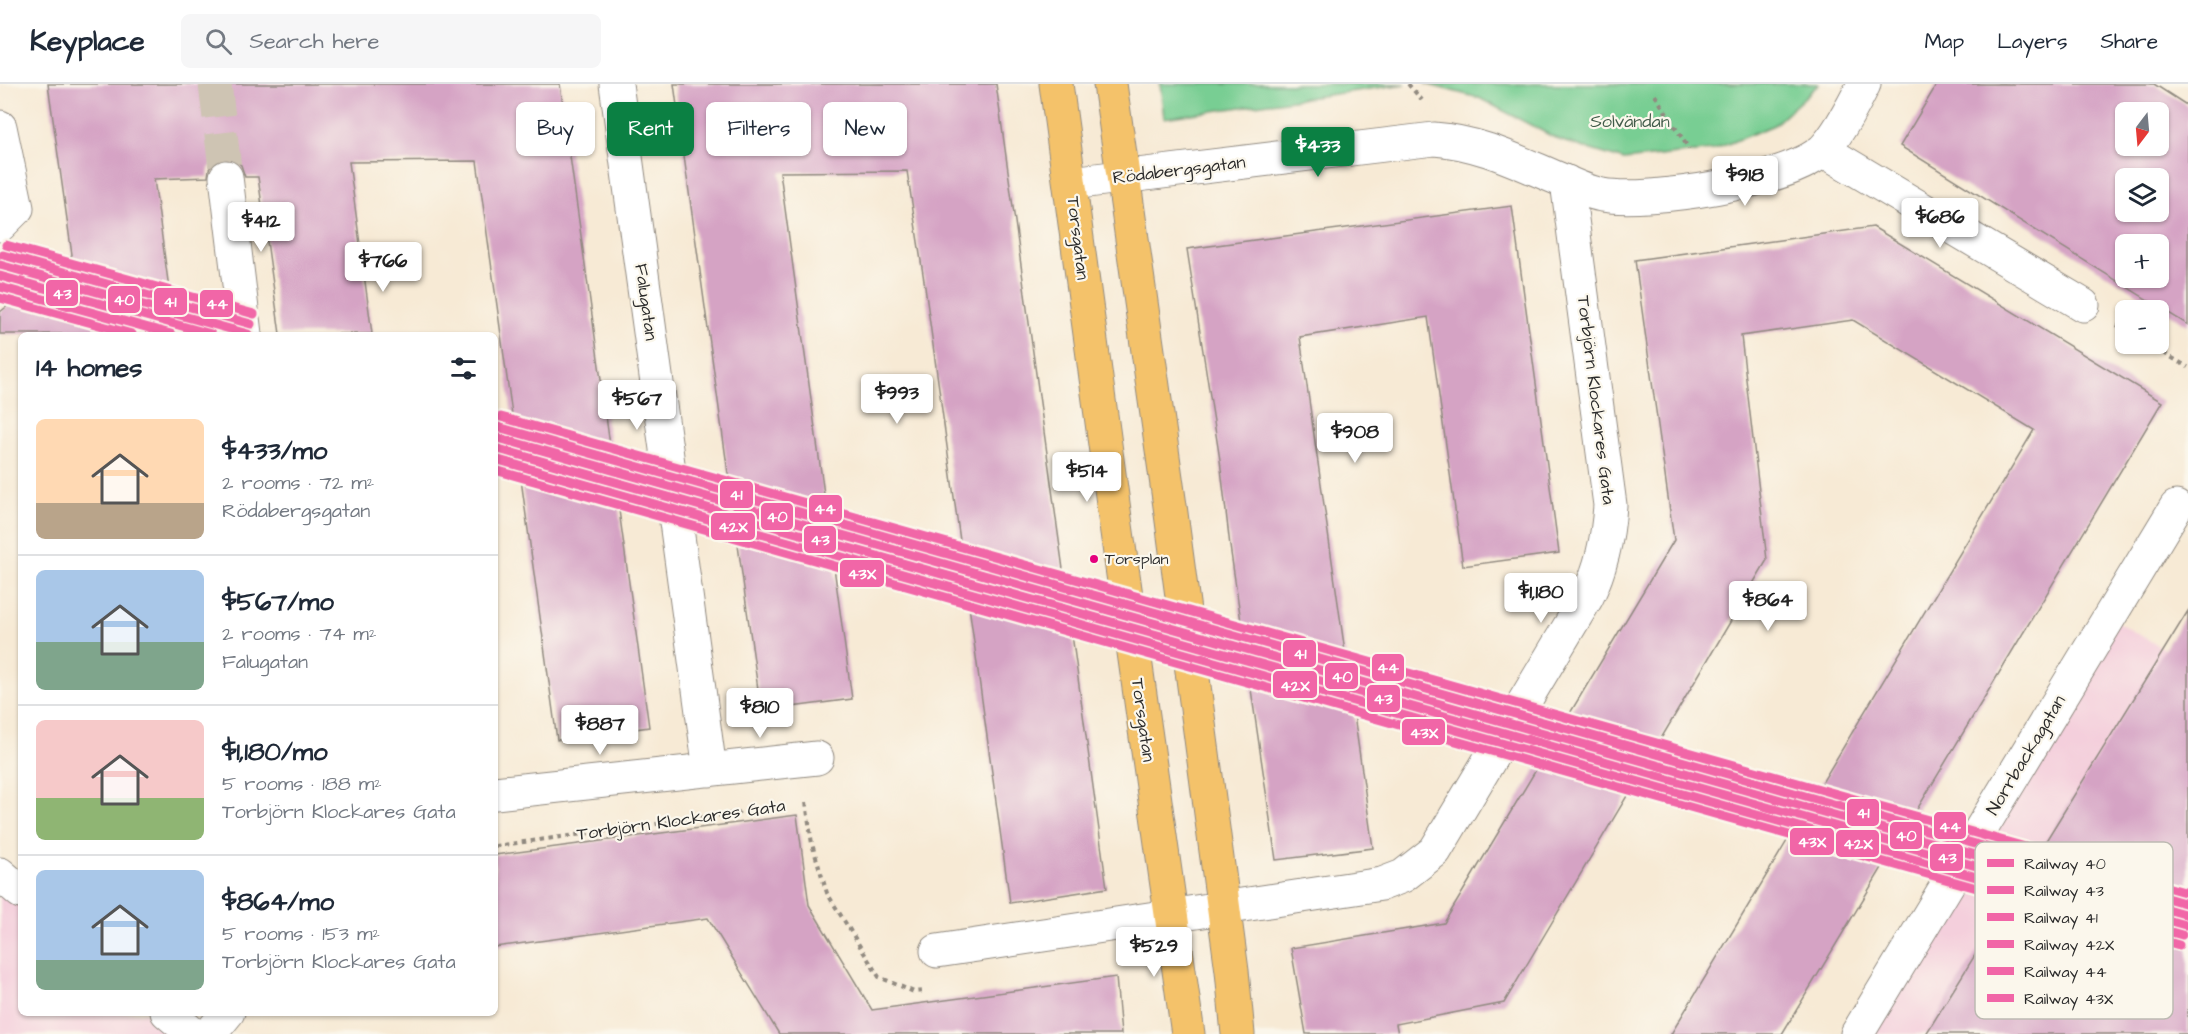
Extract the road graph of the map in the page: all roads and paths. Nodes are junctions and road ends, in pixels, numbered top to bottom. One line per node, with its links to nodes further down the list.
1 (616, 84): 20 (street, Falugatan)
2 (1056, 84): 11 (main road, Torsgatan)
3 (1110, 84): 9 (main road)
4 (1864, 84): 7 (street)
5 (1655, 95): 12 (path)
6 (0, 127): 13 (street)
7 (1822, 150): 12 (street, Rödabergsgatan); 14 (street)
8 (226, 177): 15 (street)
9 (1124, 177): 10 (street, Rödabergsgatan); 11 (street, Rödabergsgatan); 27 (main road)
10 (1567, 182): 12 (street, Rödabergsgatan); 27 (street, Torbjörn Klockares Gata)
11 (1071, 183): 28 (main road, Torsgatan)
12 (1713, 188)
13 (0, 225)
14 (2083, 305)
15 (245, 332)
16 (2165, 354): 17 (path)
17 (2186, 366)
18 (2176, 507): 37 (street, Norrbackagatan)
19 (817, 758): 20 (street)
20 (710, 770): 21 (street)
21 (498, 793)
22 (796, 805): 29 (path, Torbjörn Klockares Gata)
23 (784, 807): 24 (path, Torbjörn Klockares Gata)
24 (498, 846)
25 (0, 874): 26 (street)
26 (18, 889)
27 (1224, 908): 28 (street, Torbjörn Klockares Gata); 36 (main road)
28 (1171, 915): 30 (street, Torbjörn Klockares Gata); 35 (main road, Torsgatan)
29 (847, 927)
30 (937, 951)
31 (172, 1016): 33 (street)
32 (225, 1016): 34 (street)
33 (193, 1034)
34 (210, 1034)
35 (1188, 1034)
36 (1238, 1034)
37 (1857, 1034)

